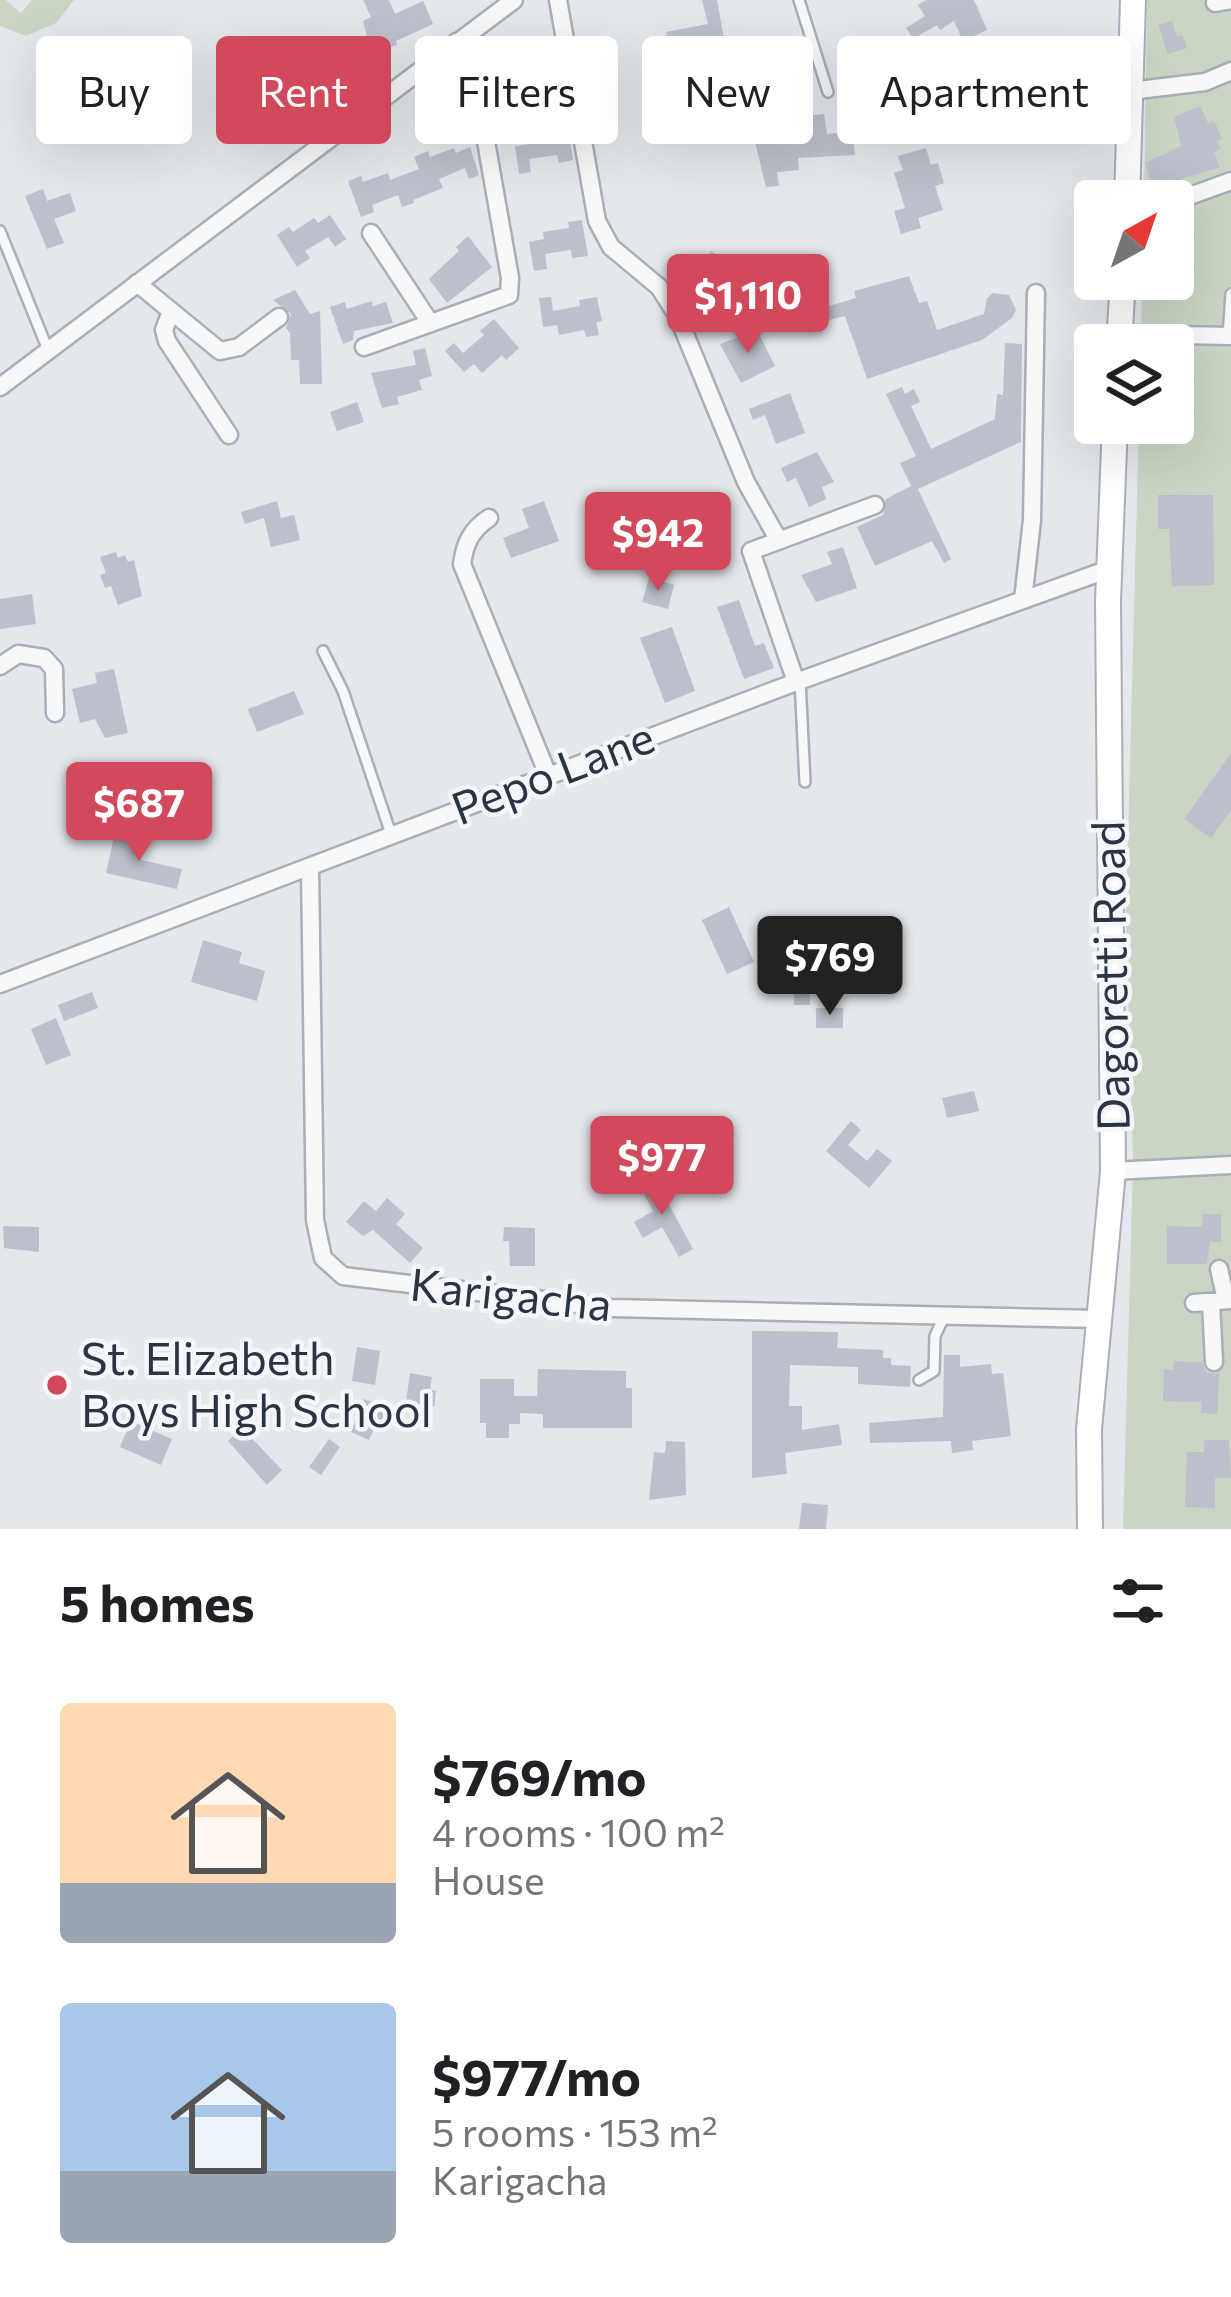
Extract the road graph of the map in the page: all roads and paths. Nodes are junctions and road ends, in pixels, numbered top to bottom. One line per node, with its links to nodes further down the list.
1 (514, 0): 5 (street)
2 (558, 0): 33 (street)
3 (799, 0): 10 (lane)
4 (1133, 0): 6 (main road)
5 (464, 36)
6 (1131, 61)
7 (1231, 70): 9 (street)
8 (415, 73): 18 (street)
9 (1131, 91)
10 (828, 92)
11 (486, 144): 23 (street)
12 (1129, 144): 13 (main road)
13 (1128, 180)
14 (1231, 181): 15 (street)
15 (1194, 194)
16 (0, 231): 27 (lane)
17 (371, 233): 23 (street)
18 (137, 283): 21 (street); 27 (street)
19 (1036, 293): 35 (street)
20 (1231, 294): 24 (lane)
21 (171, 311): 22 (street); 29 (street)
22 (279, 317)
23 (430, 321): 26 (street)
24 (1229, 336): 25 (street)
25 (1194, 337)
26 (364, 347)
27 (48, 350): 28 (street)
28 (0, 387)
29 (230, 435)
30 (1114, 444): 34 (main road, Dagoretti Road)
31 (875, 505): 33 (street)
32 (489, 518): 40 (street)
33 (778, 539): 38 (street)
34 (1109, 569): 35 (street, Pepo Lane); 46 (main road, Dagoretti Road)
35 (1023, 600): 38 (street, Pepo Lane)
36 (322, 651): 42 (lane)
37 (0, 666): 39 (street)
38 (798, 681): 40 (street, Pepo Lane); 41 (lane)
39 (55, 712)
40 (548, 775): 42 (street, Pepo Lane)
41 (805, 782)
42 (392, 834): 43 (street, Pepo Lane)
43 (310, 867): 44 (street, Pepo Lane); 49 (street, Karigacha)
44 (0, 983)
45 (1231, 1165): 46 (street)
46 (1113, 1171): 50 (main road, Dagoretti Road)
47 (1219, 1269): 48 (street)
48 (1215, 1301): 51 (street)
49 (945, 1315): 50 (street, Karigacha); 52 (lane)
50 (1098, 1318): 53 (main road, Dagoretti Road)
51 (1214, 1362)
52 (919, 1380)
53 (1090, 1529)

